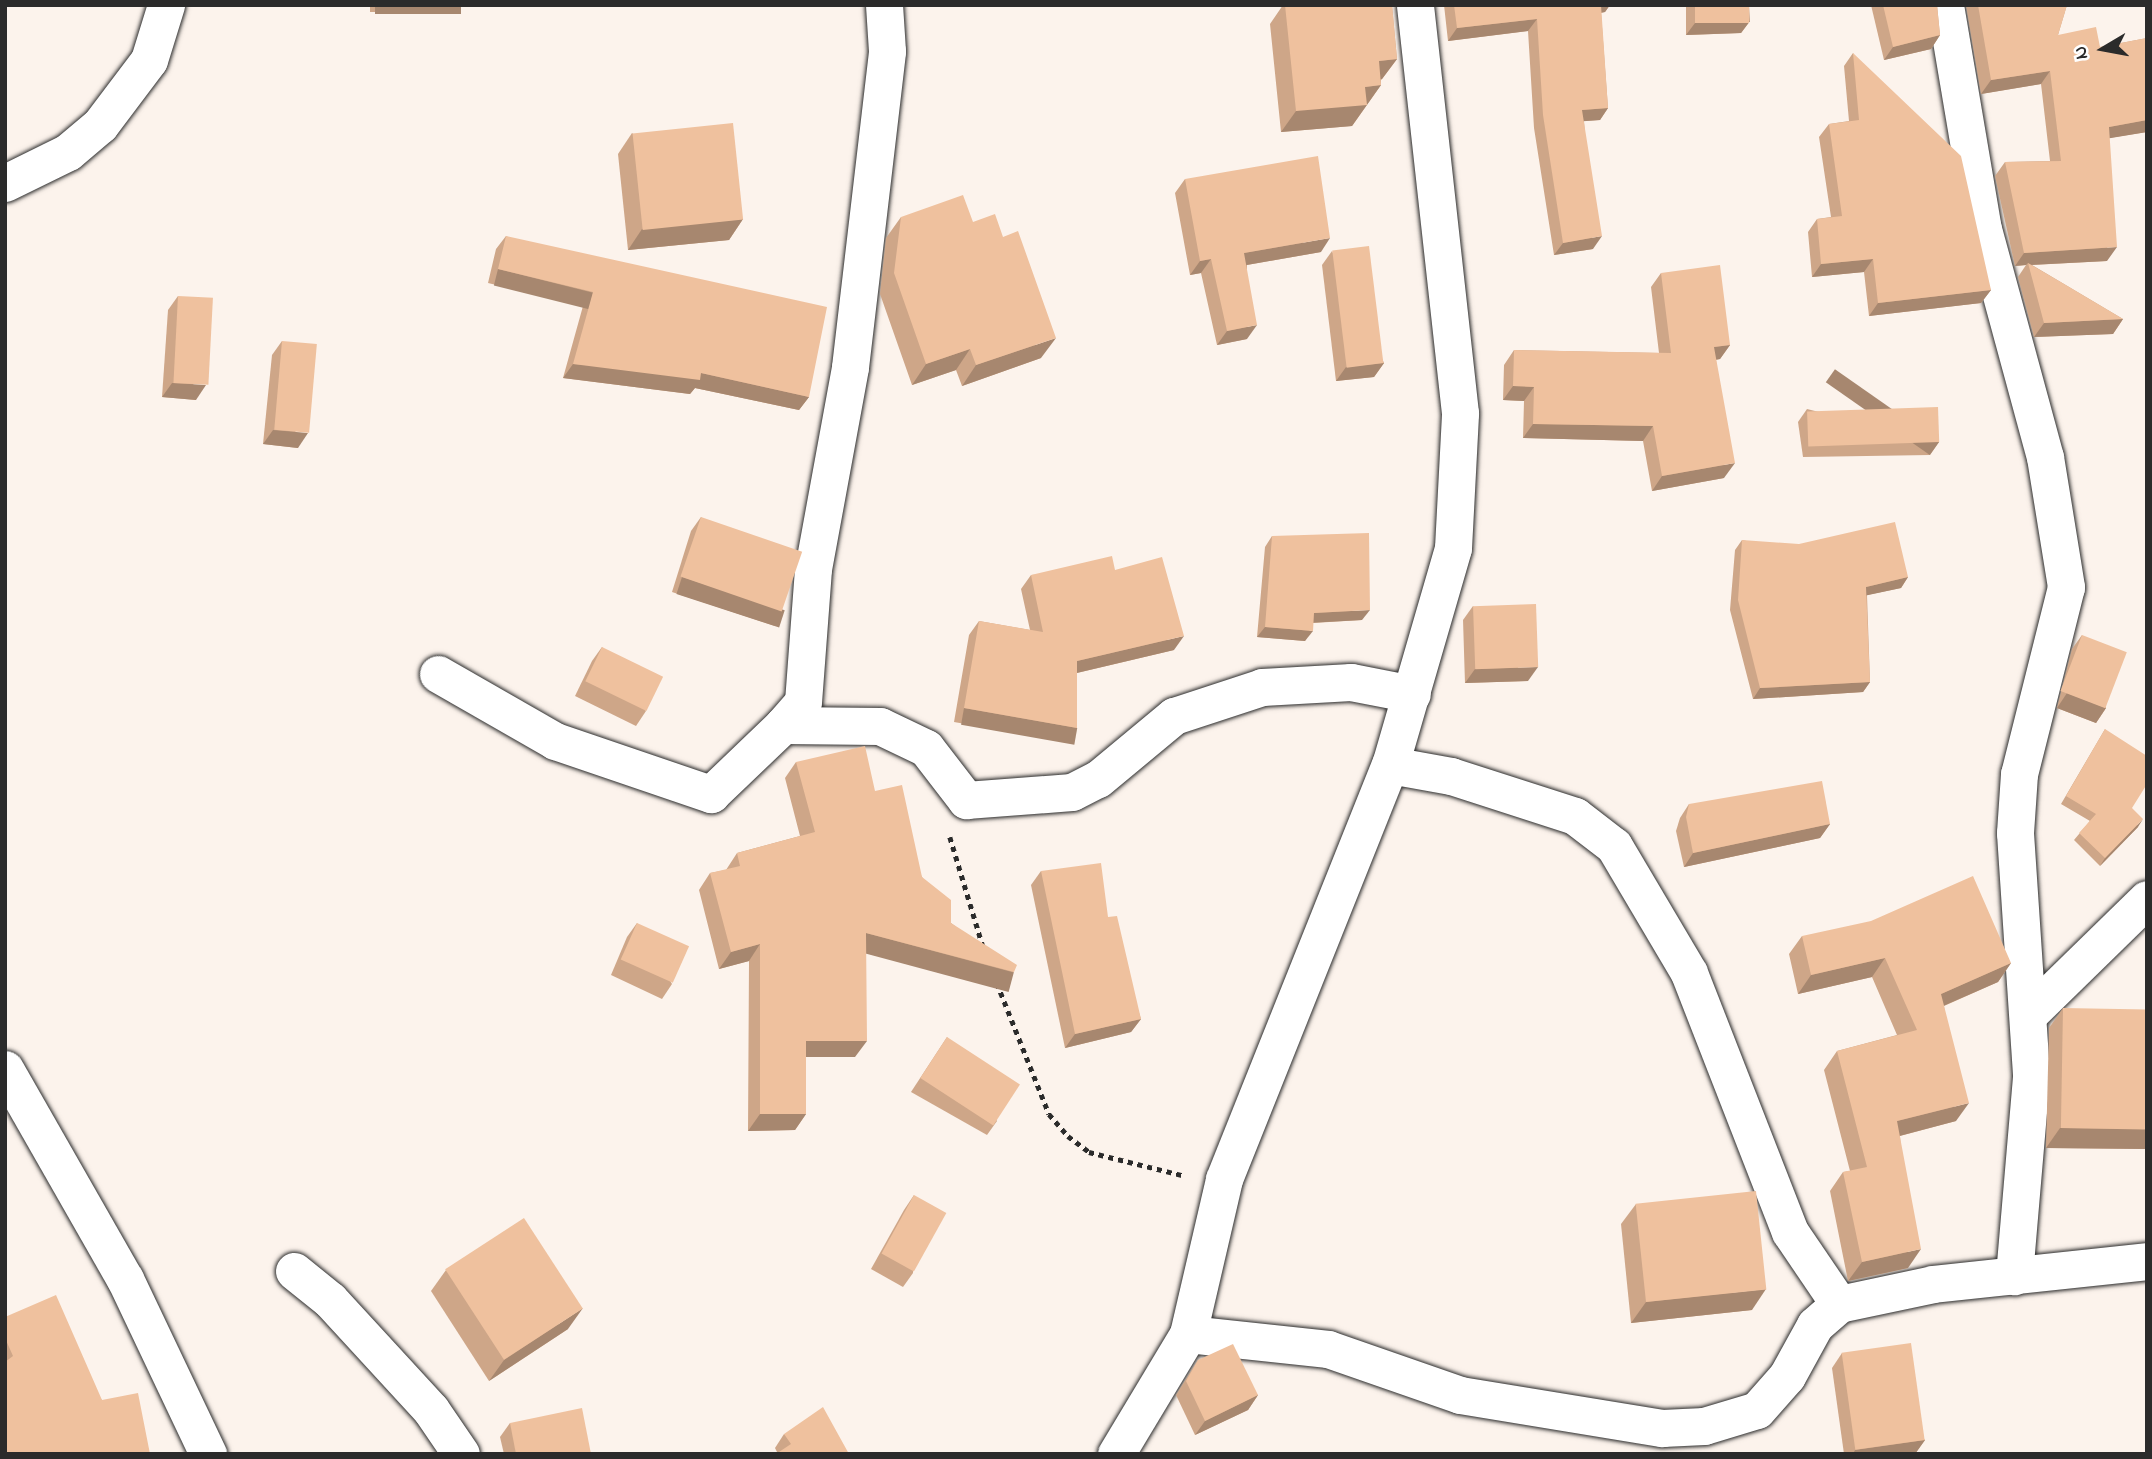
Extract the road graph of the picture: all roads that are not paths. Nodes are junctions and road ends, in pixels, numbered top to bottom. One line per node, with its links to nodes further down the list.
1 (166, 5): 5 (street)
2 (884, 5): 8 (street)
3 (1415, 5): 7 (street)
4 (1945, 5): 11 (street)
5 (5, 183)
6 (438, 674): 8 (street)
7 (1412, 694): 8 (street); 9 (street)
8 (783, 726)
9 (1390, 765): 16 (street); 17 (street)
10 (2147, 899): 11 (street)
11 (2030, 1013): 15 (street)
12 (5, 1069): 18 (street)
13 (2147, 1261): 15 (street)
14 (294, 1271): 19 (street)
15 (2014, 1276): 16 (street)
16 (1839, 1304): 17 (street)
17 (1188, 1334): 20 (street)
18 (208, 1454)
19 (461, 1454)
20 (1116, 1454)

